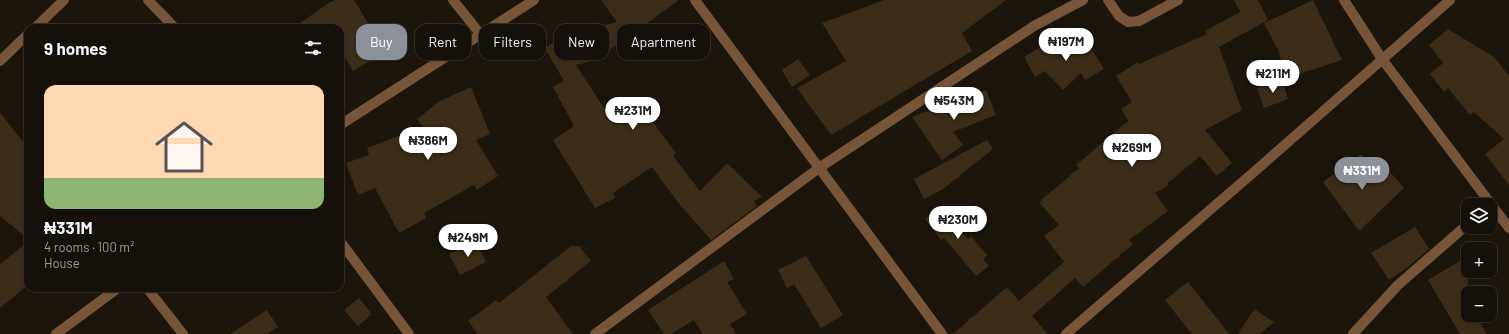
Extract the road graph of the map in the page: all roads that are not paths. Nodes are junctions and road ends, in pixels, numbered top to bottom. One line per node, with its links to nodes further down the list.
1 (64, 0): 11 (street)
2 (148, 0): 12 (street)
3 (453, 0): 14 (street)
4 (534, 0): 13 (street)
5 (695, 0): 20 (street)
6 (1083, 0): 20 (street)
7 (1108, 0): 8 (street)
8 (1178, 0)
9 (1344, 0): 17 (street)
10 (1450, 0): 17 (street)
11 (39, 24)
12 (171, 24)
13 (498, 24)
14 (479, 32)
15 (479, 36): 19 (street)
16 (24, 38): 18 (street)
17 (1382, 59): 21 (street); 33 (street)
18 (0, 61)
19 (344, 122)
20 (819, 168): 31 (street); 32 (street)
21 (1486, 198)
22 (1497, 213): 23 (street)
23 (1509, 228)
24 (1461, 230): 34 (street)
25 (344, 246): 30 (street)
26 (113, 292): 28 (street)
27 (150, 292): 29 (street)
28 (56, 334)
29 (183, 334)
30 (409, 334)
31 (595, 334)
32 (942, 334)
33 (1066, 334)
34 (1353, 334)

